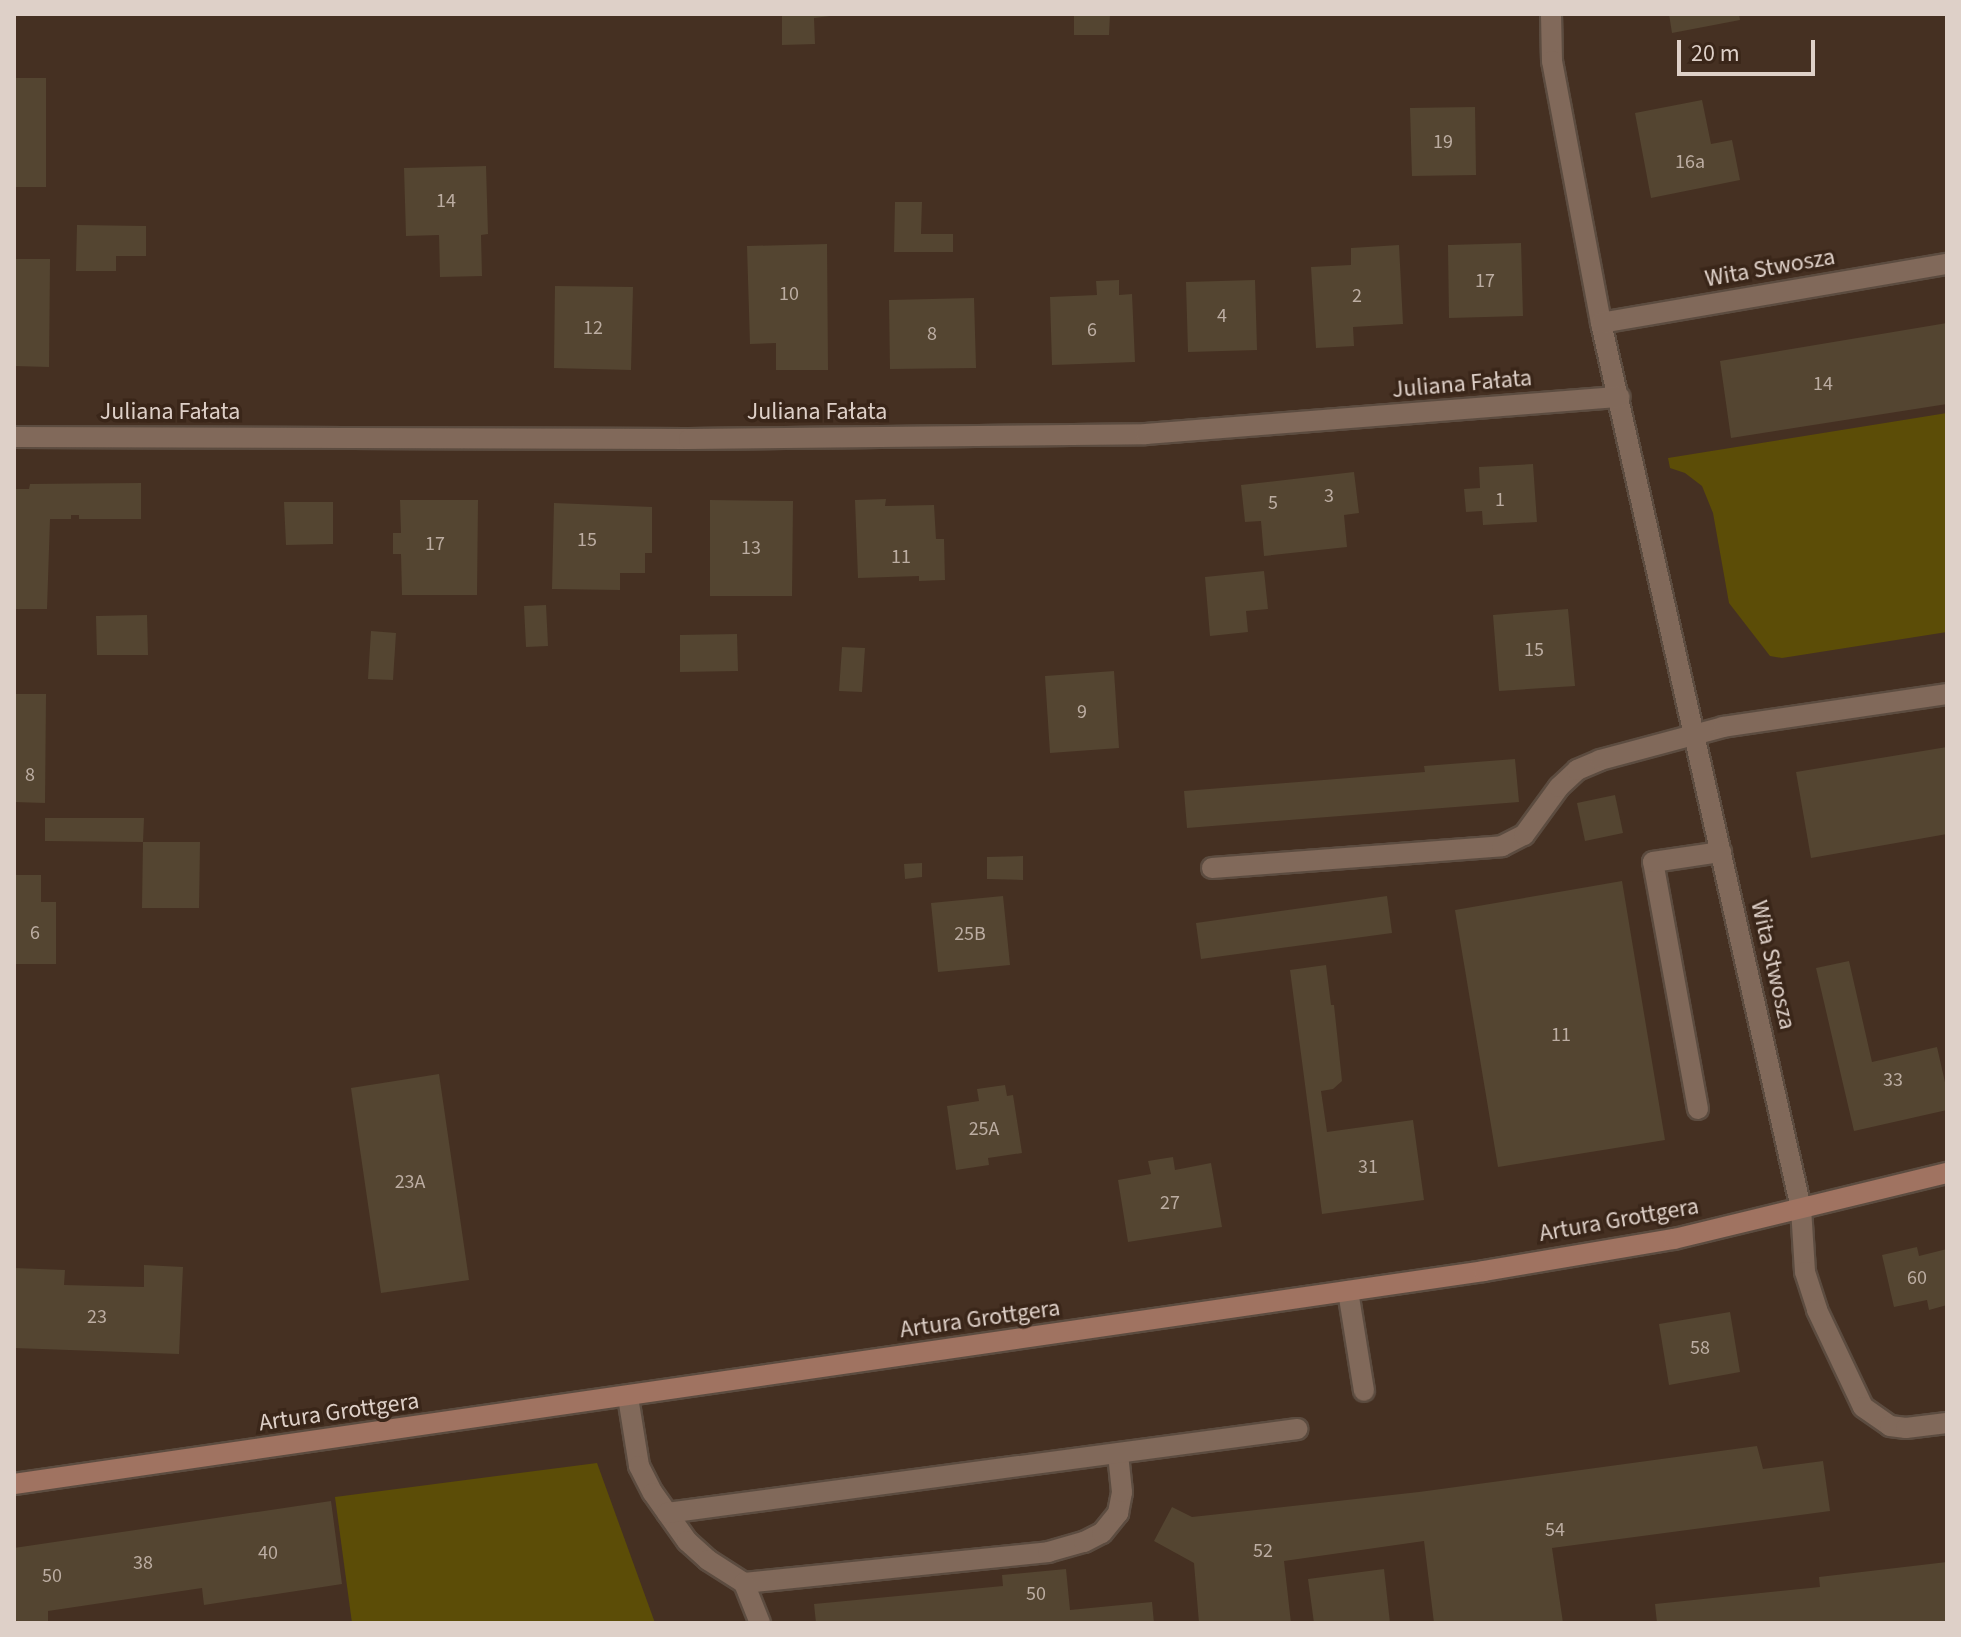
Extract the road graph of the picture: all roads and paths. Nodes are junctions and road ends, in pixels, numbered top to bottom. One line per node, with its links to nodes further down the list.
1 (1551, 14): 3 (street, Wita Stwosza)
2 (1947, 264): 3 (street, Wita Stwosza)
3 (1601, 323): 4 (street, Wita Stwosza)
4 (1620, 397): 5 (street, Juliana Fałata); 7 (street, Wita Stwosza)
5 (14, 437)
6 (1947, 694): 7 (street)
7 (1694, 734): 8 (street, Wita Stwosza); 9 (street)
8 (1721, 852): 10 (street); 12 (street, Wita Stwosza)
9 (1212, 868)
10 (1698, 1109)
11 (1947, 1173): 12 (street, Artura Grottgera)
12 (1801, 1208): 13 (street, Artura Grottgera); 16 (street, Wita Stwosza)
13 (1348, 1291): 14 (street); 15 (street, Artura Grottgera)
14 (1364, 1391)
15 (628, 1397): 19 (street, Artura Grottgera); 20 (street)
16 (1947, 1423)
17 (1297, 1429): 18 (street)
18 (1118, 1453): 20 (street); 21 (street)
19 (14, 1484)
20 (667, 1513): 21 (street)
21 (744, 1583): 22 (street)
22 (760, 1623)

